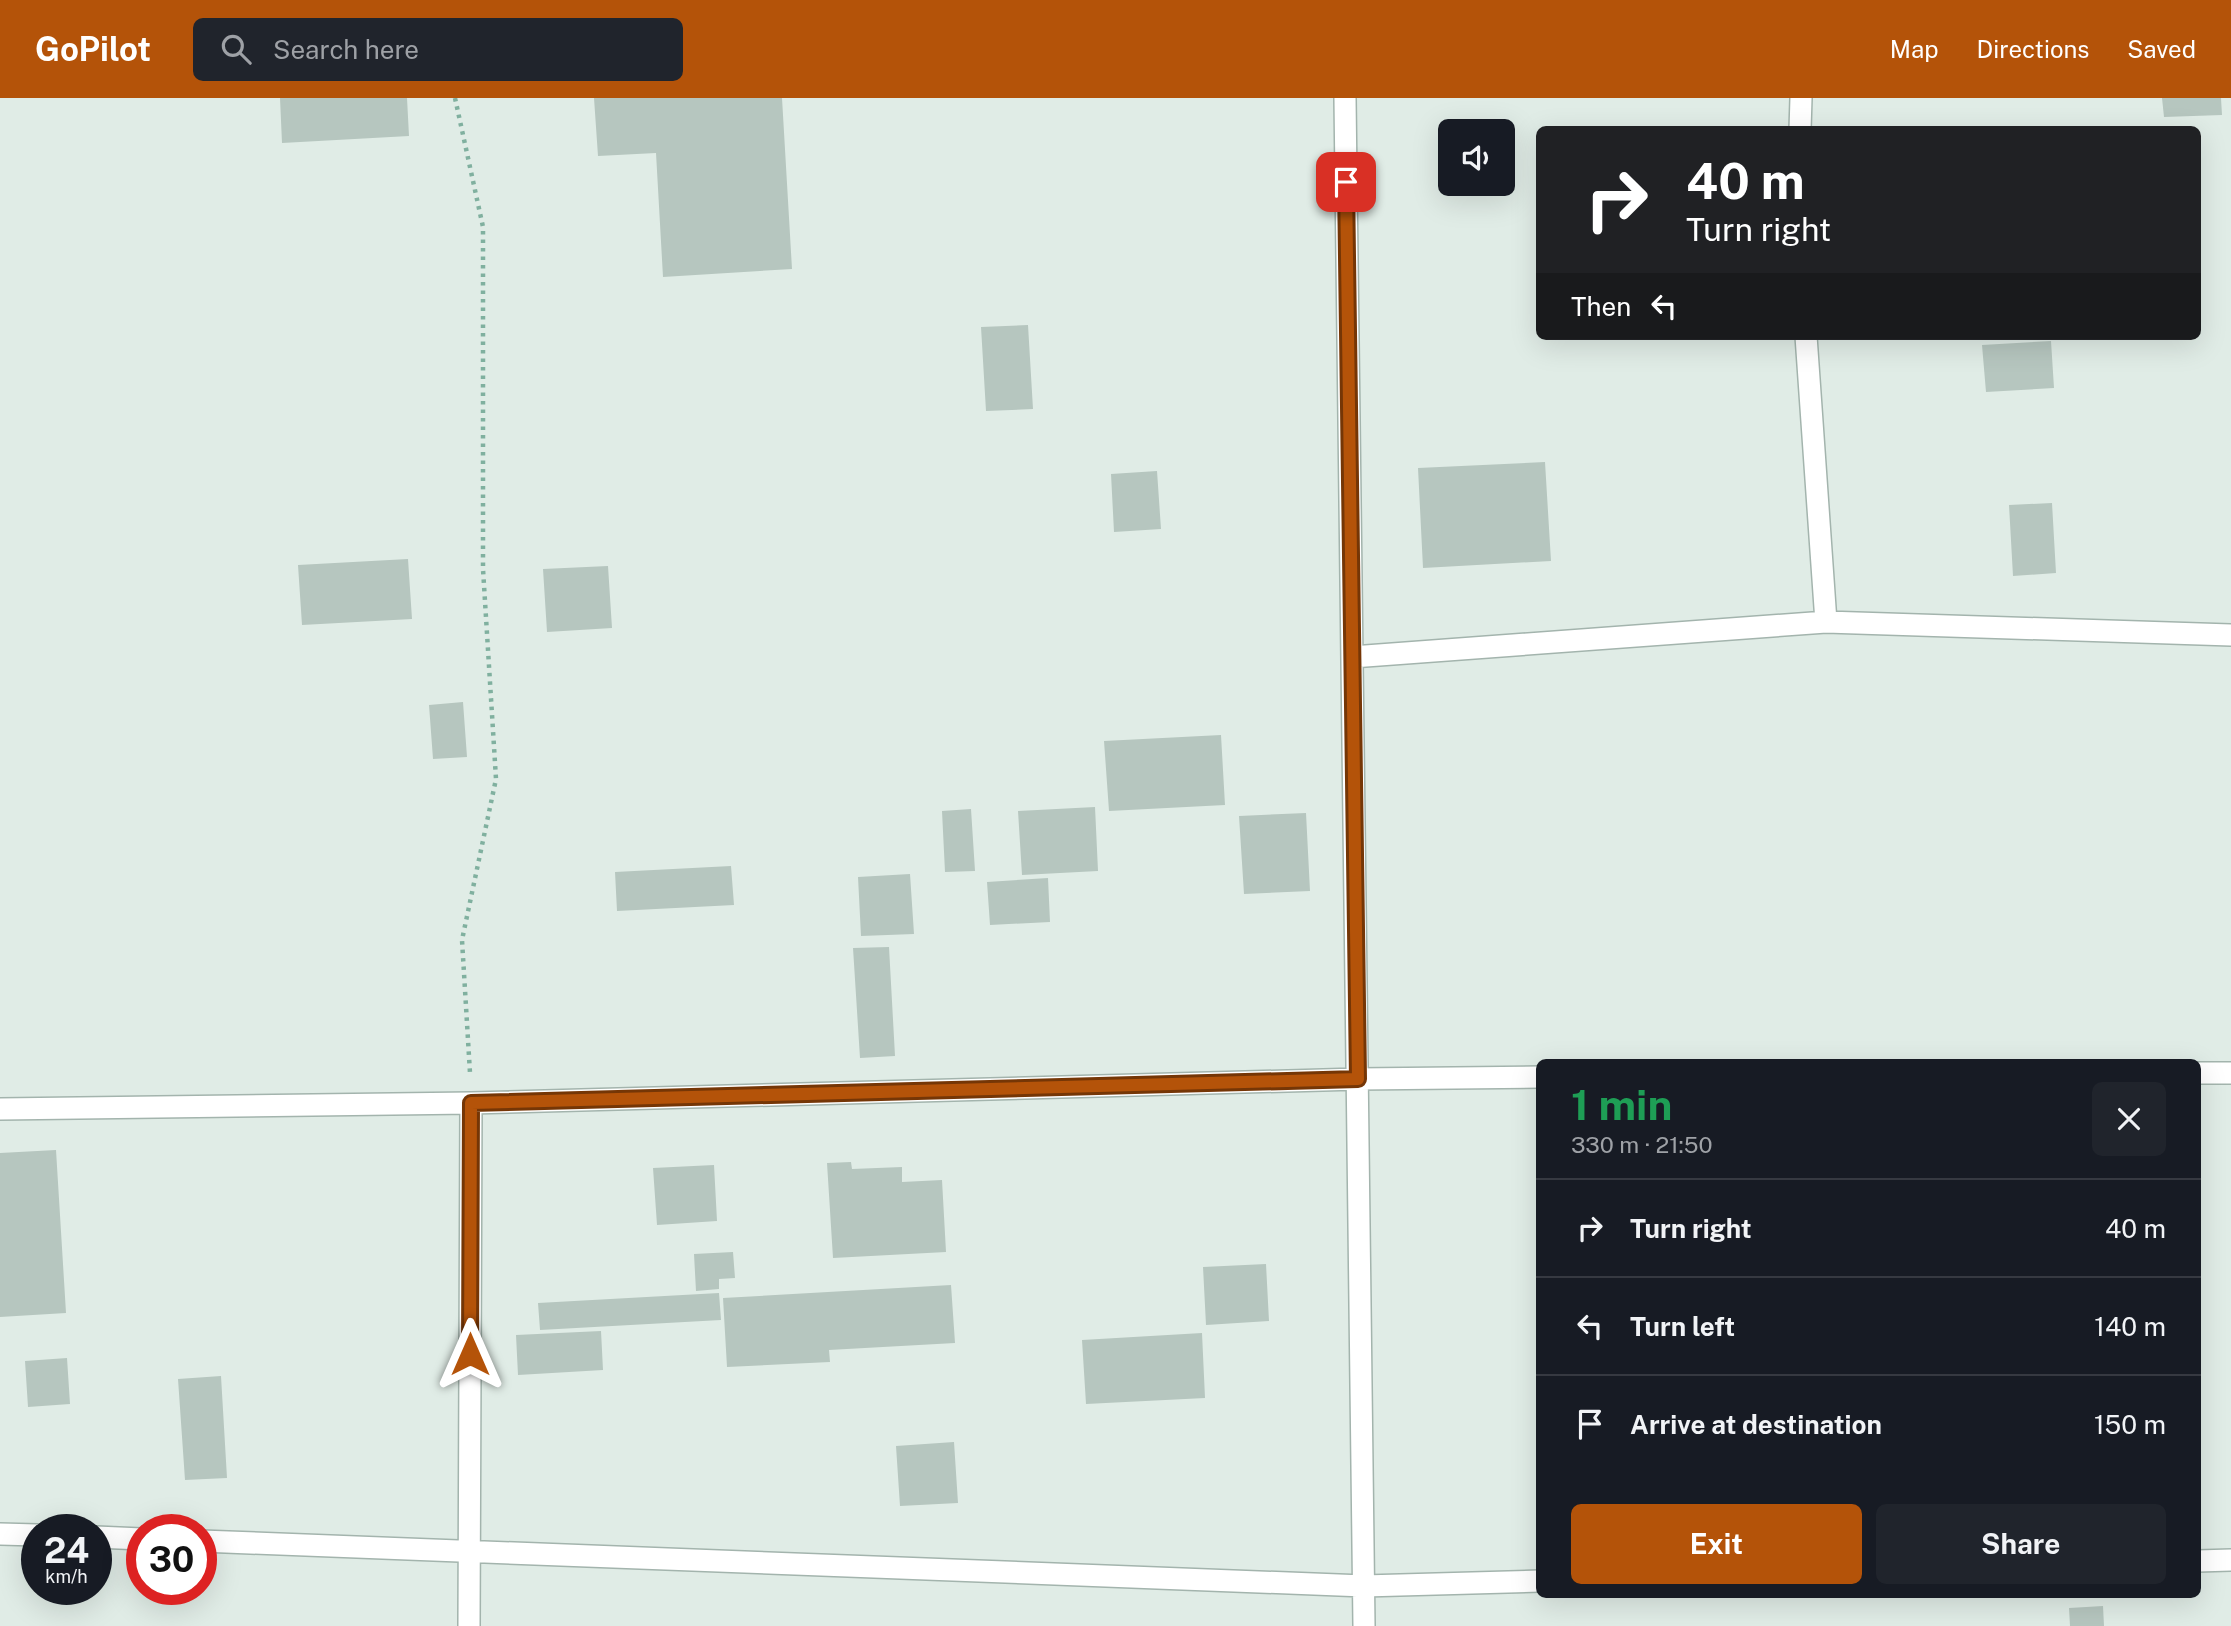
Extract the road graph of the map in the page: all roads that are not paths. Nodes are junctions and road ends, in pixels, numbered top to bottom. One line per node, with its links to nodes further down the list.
1 (1345, 98): 7 (street)
2 (1801, 98): 3 (street)
3 (1800, 126)
4 (1807, 340): 5 (street)
5 (1826, 622): 6 (street); 7 (street)
6 (2231, 635)
7 (1352, 657): 11 (street)
8 (2201, 1073): 9 (street)
9 (2231, 1073)
10 (1536, 1077): 11 (street)
11 (1358, 1079): 12 (street); 21 (street)
12 (471, 1103): 13 (street); 17 (street)
13 (0, 1109)
14 (0, 1534): 15 (street)
15 (21, 1535)
16 (217, 1542): 17 (street)
17 (469, 1550): 21 (street); 22 (street)
18 (2231, 1559): 19 (street)
19 (2201, 1560)
20 (1536, 1581): 21 (street)
21 (1364, 1586): 23 (street)
22 (469, 1626)
23 (1364, 1626)

